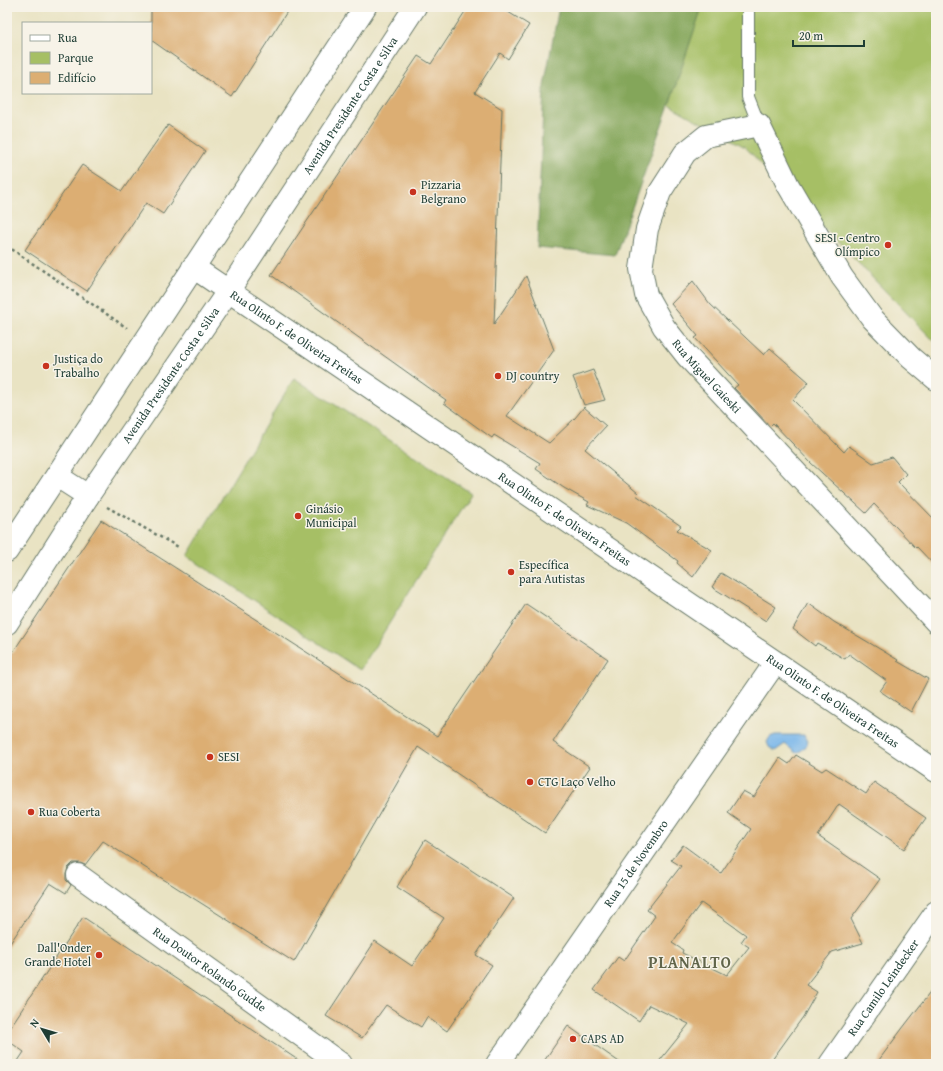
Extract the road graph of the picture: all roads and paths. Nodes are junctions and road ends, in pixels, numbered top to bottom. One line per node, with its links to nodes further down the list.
1 (365, 7): 6 (street)
2 (415, 7): 7 (street, Avenida Presidente Costa e Silva)
3 (748, 7): 4 (lane)
4 (759, 125): 9 (street); 14 (street, Rua Miguel Gaieski)
5 (7, 246): 8 (path)
6 (193, 267): 7 (street, Rua Olinto F. de Oliveira Freitas); 8 (street)
7 (229, 290): 11 (street, Avenida Presidente Costa e Silva); 16 (street, Rua Olinto F. de Oliveira Freitas)
8 (145, 341): 10 (street)
9 (936, 379)
10 (57, 476): 11 (street); 13 (street)
11 (88, 496): 12 (path); 15 (street, Avenida Presidente Costa e Silva)
12 (180, 548)
13 (7, 551)
14 (936, 622)
15 (7, 624)
16 (775, 663): 17 (street, Rua Olinto F. de Oliveira Freitas); 21 (street, Rua 15 de Novembro)
17 (936, 771)
18 (78, 875): 20 (street, Rua Doutor Rolando Gudde)
19 (936, 912): 22 (street, Rua Camilo Leindecker)
20 (341, 1064)
21 (497, 1064)
22 (830, 1064)

